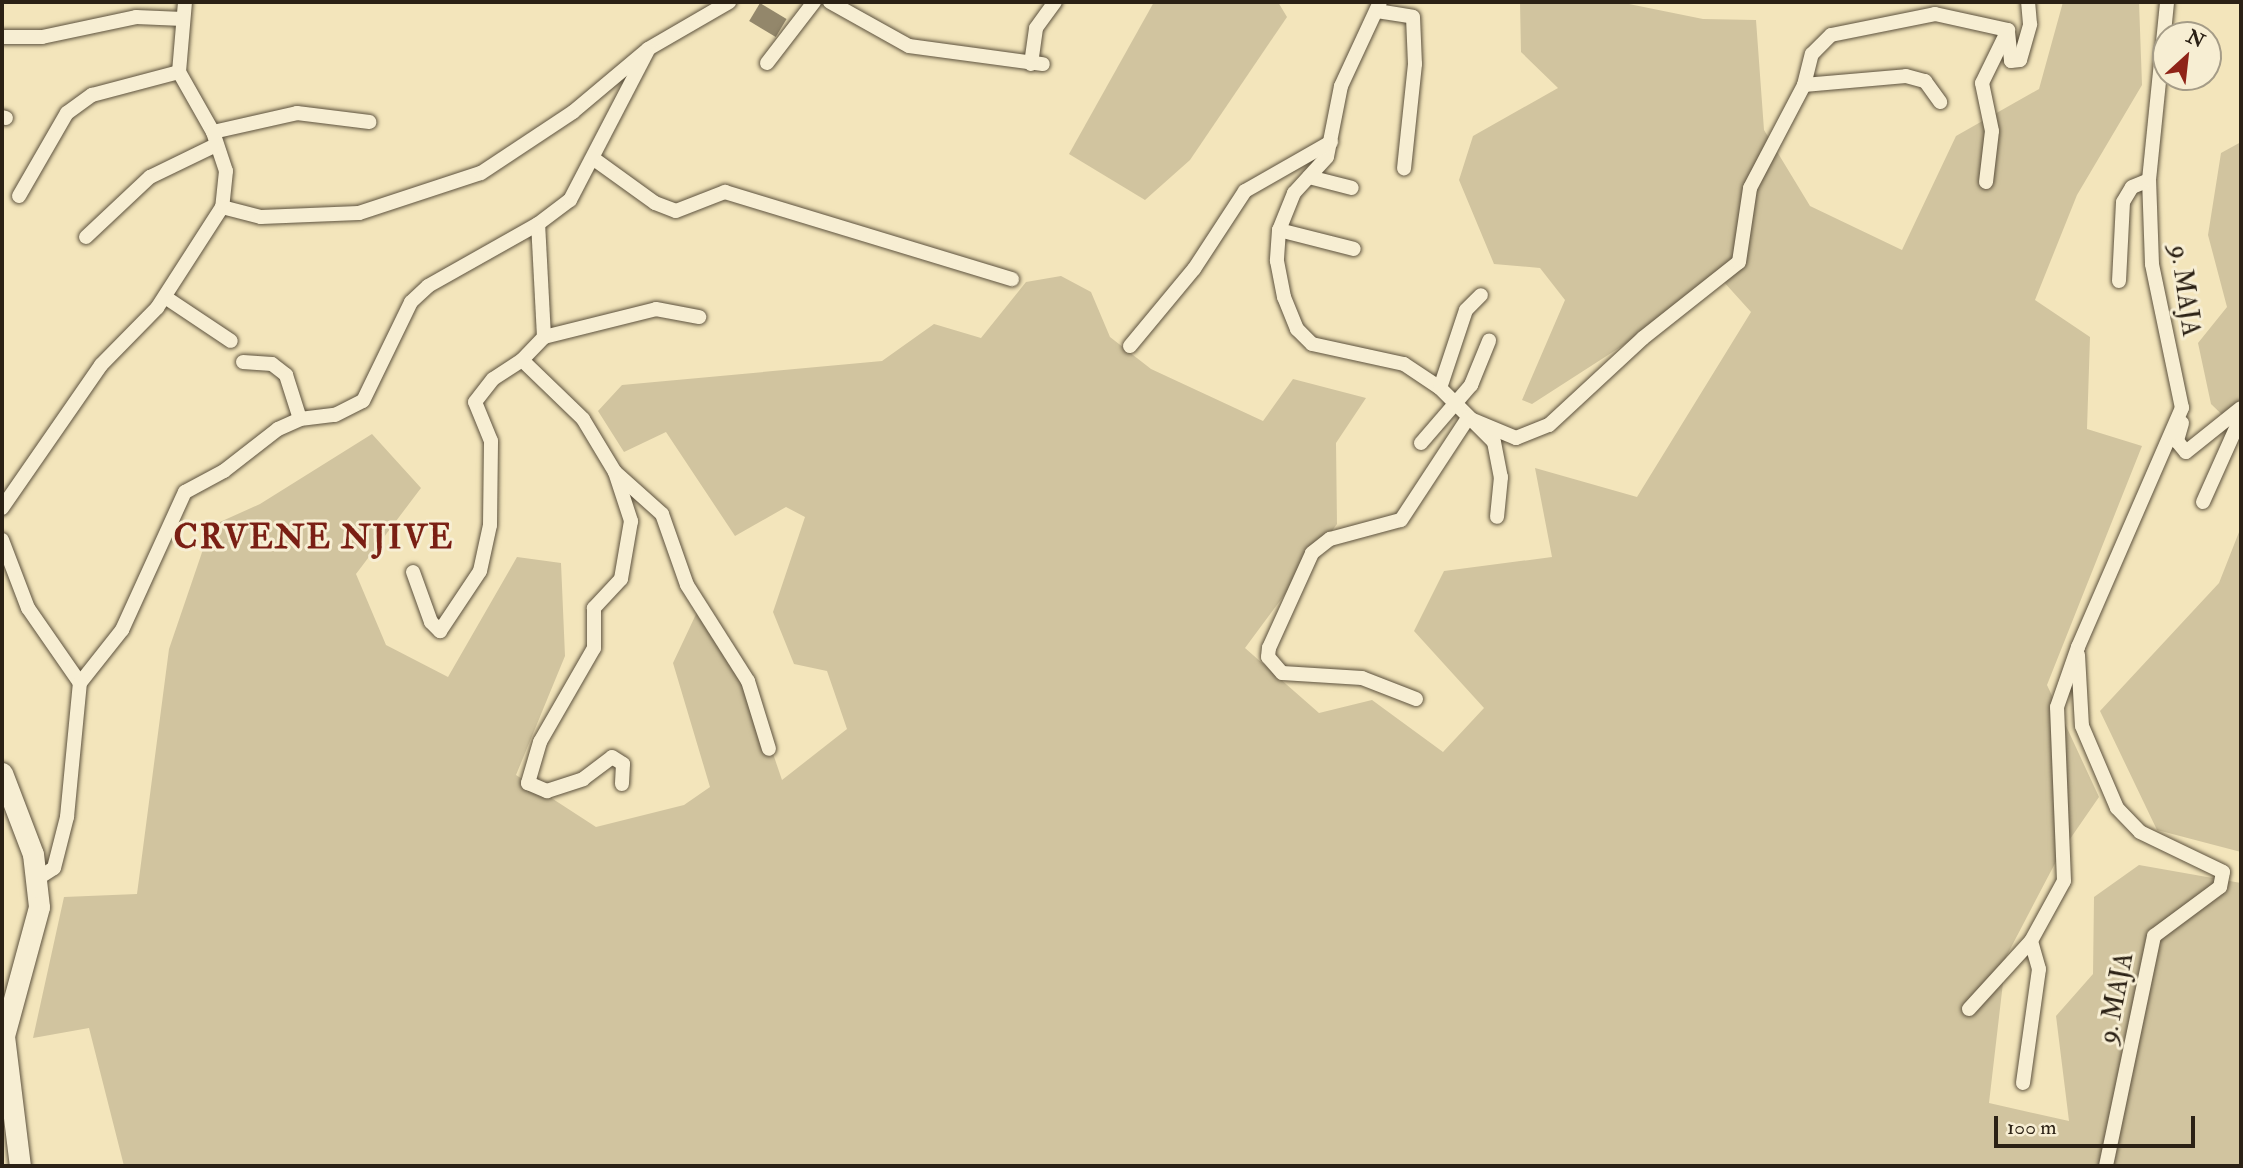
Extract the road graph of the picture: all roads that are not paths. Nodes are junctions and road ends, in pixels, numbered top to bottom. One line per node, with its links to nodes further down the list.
1 (186, 2): 9 (street)
2 (729, 2): 12 (street)
3 (814, 2): 13 (street)
4 (830, 2): 5 (street)
5 (1055, 2)
6 (2028, 2): 10 (street)
7 (2167, 2): 23 (street, 9. MAJA)
8 (1379, 6): 19 (street); 21 (street)
9 (183, 19): 11 (street); 14 (street)
10 (2008, 30): 15 (street); 24 (street)
11 (2, 37)
12 (648, 49): 20 (street); 27 (street)
13 (767, 63)
14 (178, 72): 18 (street); 26 (street)
15 (1804, 85): 16 (street); 48 (street)
16 (1940, 102)
17 (369, 122): 18 (street)
18 (214, 139): 27 (street); 30 (street)
19 (1331, 142): 22 (street); 40 (street)
20 (594, 159): 28 (street); 32 (street)
21 (1404, 168)
22 (1309, 177): 25 (street); 29 (street)
23 (2149, 180): 33 (street); 45 (street, 9. MAJA)
24 (1986, 182)
25 (1352, 188)
26 (19, 196)
27 (222, 207): 35 (street)
28 (538, 224): 37 (street); 49 (street)
29 (1279, 230): 31 (street); 43 (street)
30 (86, 237)
31 (1353, 249)
32 (1012, 279)
33 (2119, 281)
34 (1481, 295): 43 (street)
35 (165, 296): 38 (street); 53 (street)
36 (699, 317): 37 (street)
37 (544, 337): 41 (street)
38 (231, 341)
39 (1489, 341): 44 (street)
40 (1130, 346)
41 (522, 360): 51 (street); 56 (street)
42 (243, 362): 49 (street)
43 (1440, 388): 44 (street)
44 (1452, 405): 48 (street); 50 (street)
45 (2182, 408): 46 (street, 9. MAJA); 57 (street, 9. MAJA)
46 (2241, 408)
47 (2241, 417): 52 (street)
48 (1468, 418): 54 (street); 59 (street)
49 (300, 419): 58 (street)
50 (1421, 443)
51 (615, 472): 60 (street); 62 (street)
52 (2203, 502)
53 (2, 508)
54 (1497, 517)
55 (2, 540): 58 (street)
56 (413, 572)
57 (2078, 647): 64 (street, 9. MAJA); 69 (street, 9. MAJA)
58 (80, 683): 63 (street)
59 (1416, 699)
60 (769, 749)
61 (2, 773): 63 (main road)
62 (622, 784)
63 (37, 879): 66 (main road)
64 (2031, 940): 65 (street, 9. MAJA); 67 (street)
65 (1969, 1009)
66 (3, 1033): 68 (main road)
67 (2023, 1083)
68 (20, 1166)
69 (2106, 1166)

